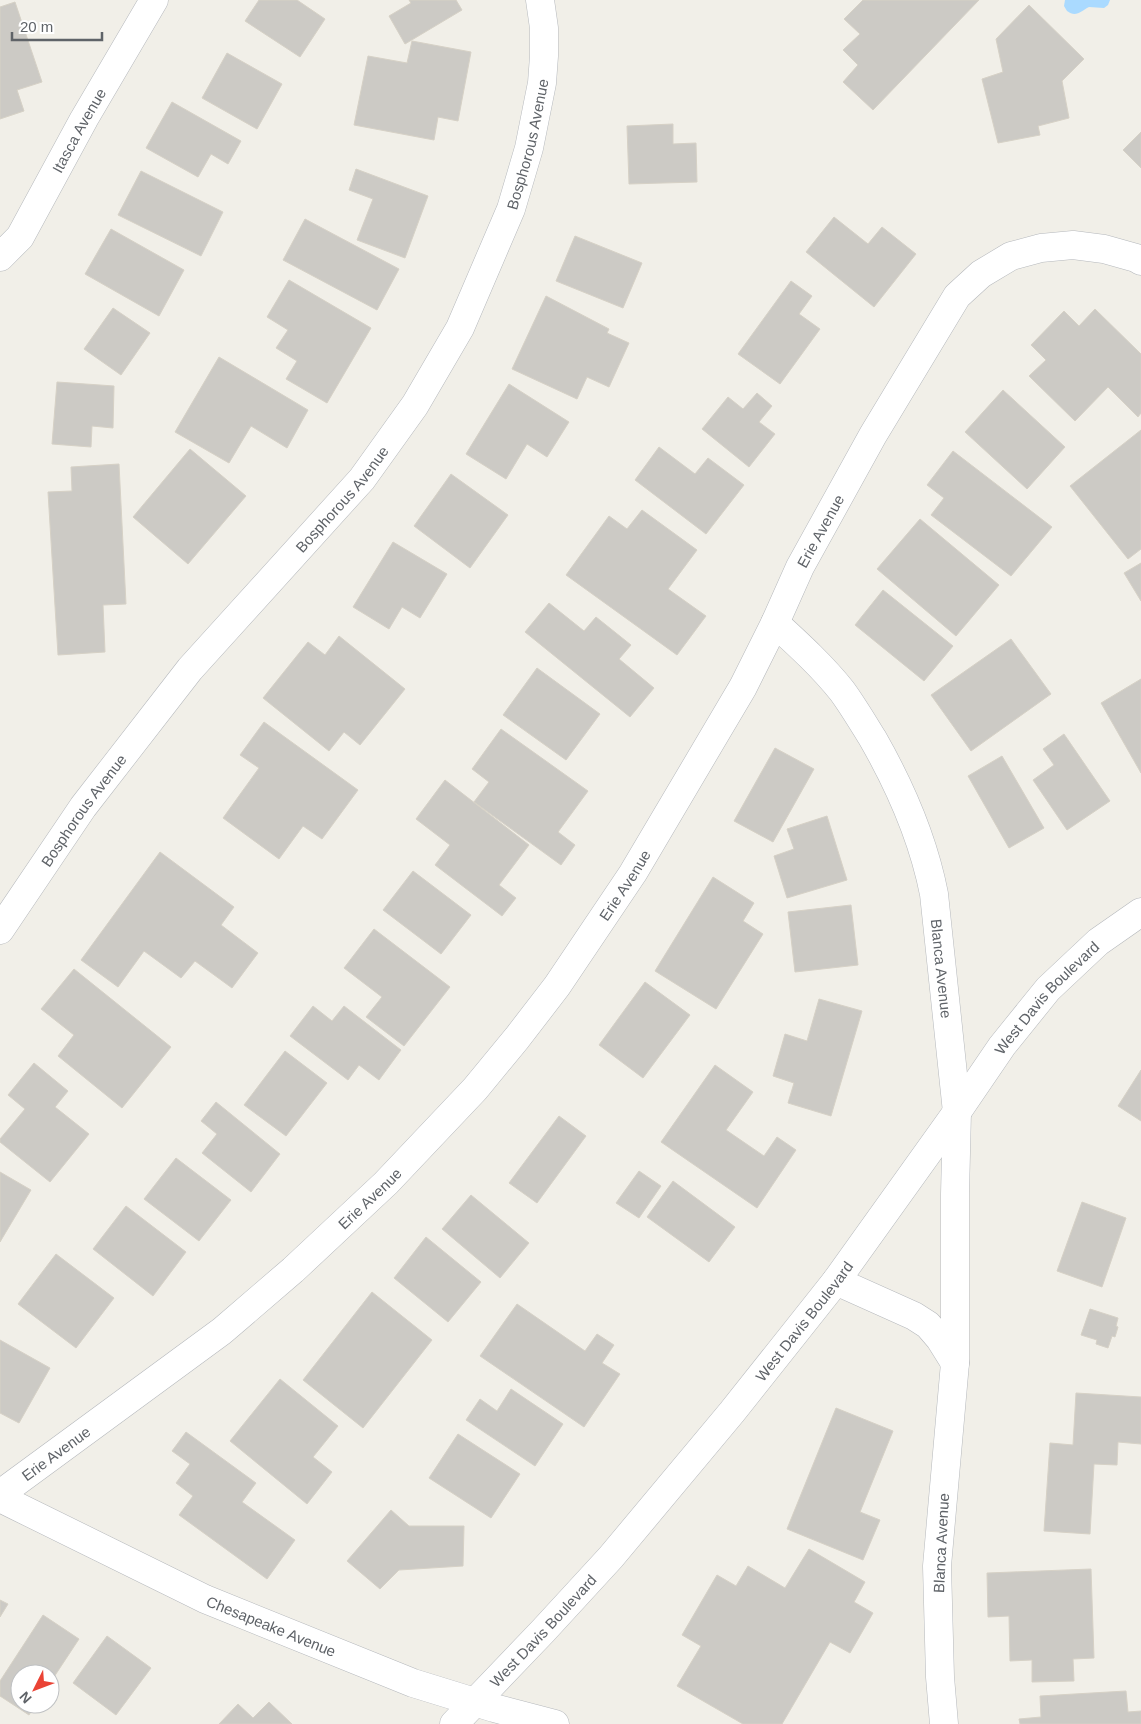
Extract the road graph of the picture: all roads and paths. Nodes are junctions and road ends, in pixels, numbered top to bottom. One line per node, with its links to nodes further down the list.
1 (154, 0): 3 (street, Itasca Avenue)
2 (540, 0): 7 (street, Bosphorous Avenue)
3 (0, 257)
4 (1141, 261): 5 (street, Erie Avenue)
5 (775, 623): 8 (street, Blanca Avenue); 11 (street, Erie Avenue)
6 (1141, 912): 8 (street, West Davis Boulevard)
7 (0, 930)
8 (957, 1112): 9 (street, West Davis Boulevard); 10 (street, Blanca Avenue)
9 (836, 1281): 10 (street); 13 (street, West Davis Boulevard)
10 (955, 1363): 16 (street, Blanca Avenue)
11 (0, 1494)
12 (0, 1498): 13 (street, Chesapeake Avenue)
13 (476, 1702): 14 (street, West Davis Boulevard); 15 (street, Chesapeake Avenue)
14 (454, 1724)
15 (555, 1724)
16 (944, 1724)

